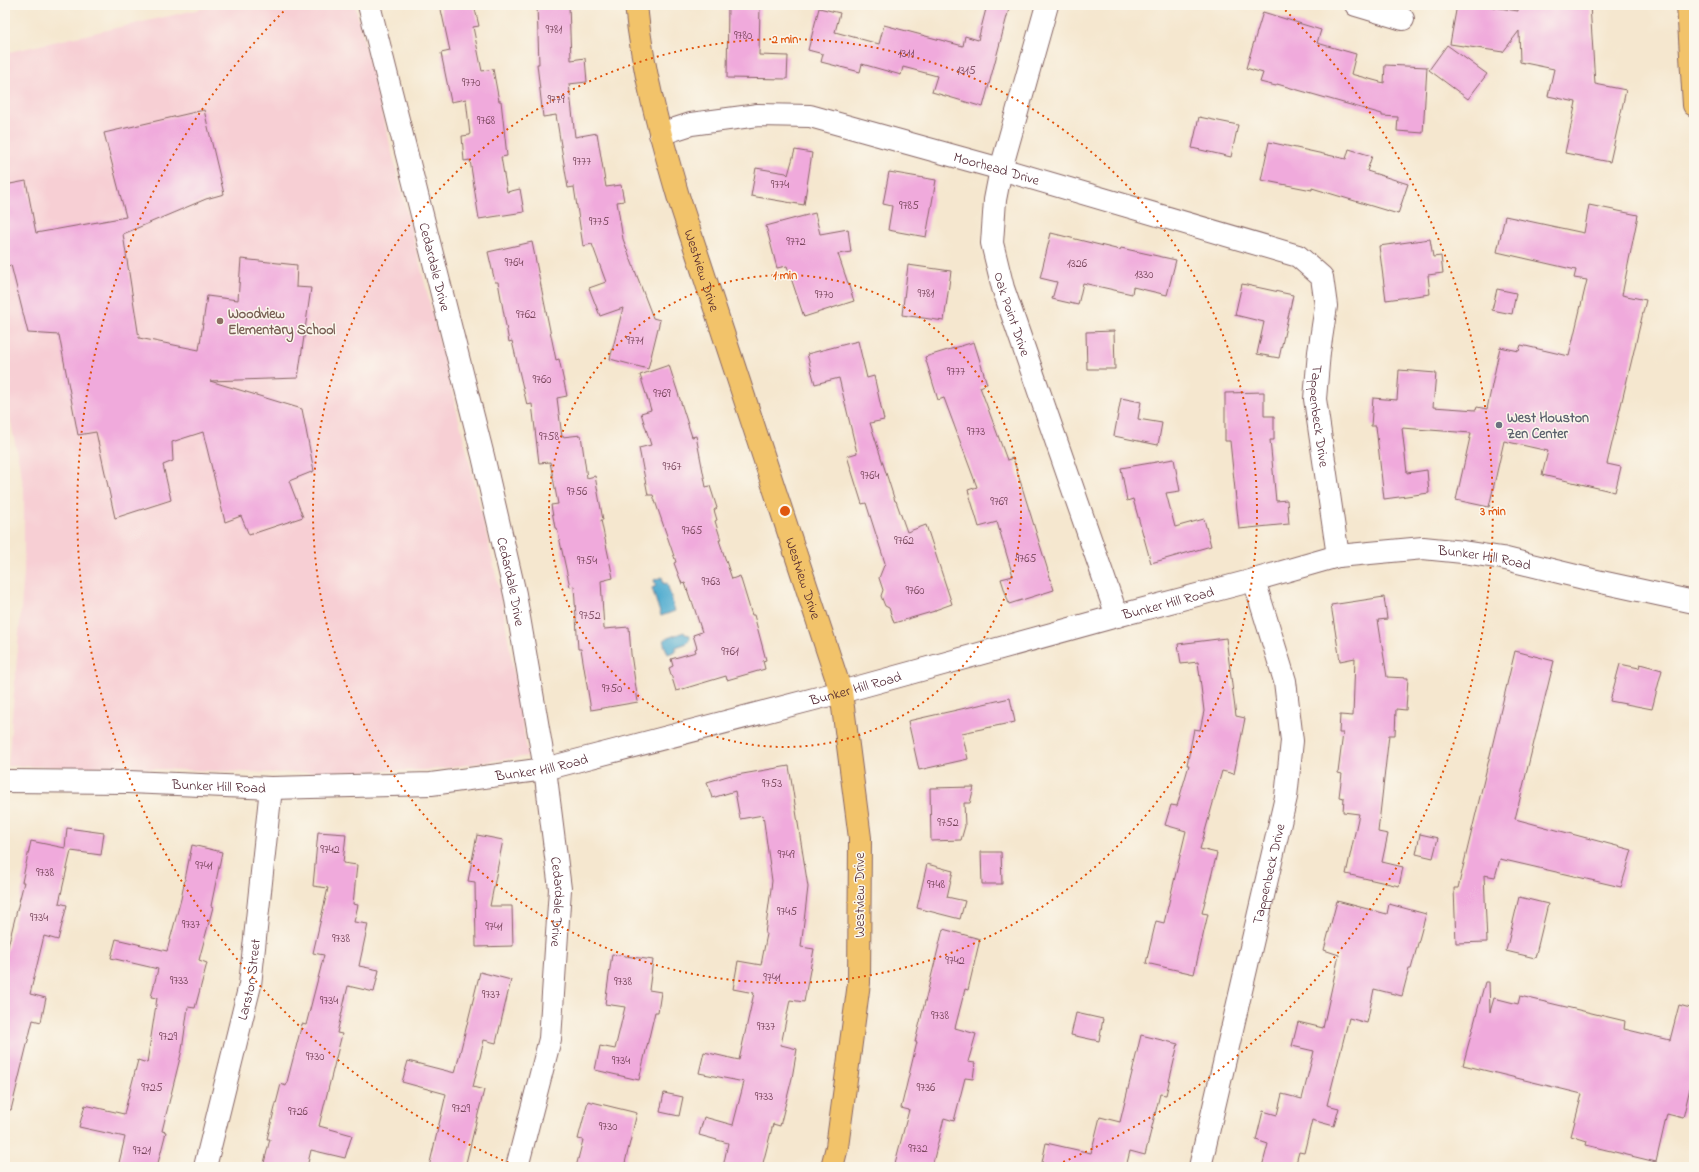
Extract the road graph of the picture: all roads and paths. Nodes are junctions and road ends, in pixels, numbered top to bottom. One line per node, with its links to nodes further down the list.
1 (369, 5): 16 (street, Cedardale Drive)
2 (636, 5): 8 (main road, Westview Drive)
3 (1047, 5): 9 (street, Oak Point Drive)
4 (1356, 5): 6 (street)
5 (1688, 5): 7 (main road)
6 (1403, 19)
7 (1694, 105)
8 (660, 134): 9 (street, Moorhead Drive); 15 (main road, Westview Drive)
9 (1001, 169): 10 (street, Moorhead Drive); 14 (street, Oak Point Drive)
10 (1322, 277): 11 (street, Tappenbeck Drive)
11 (1338, 556): 12 (street, Bunker Hill Road); 13 (street, Bunker Hill Road)
12 (1254, 580): 14 (street, Bunker Hill Road); 22 (street, Tappenbeck Drive)
13 (1694, 602)
14 (1117, 616): 15 (street, Bunker Hill Road)
15 (841, 692): 16 (street, Bunker Hill Road); 21 (main road, Westview Drive)
16 (545, 769): 18 (street, Bunker Hill Road); 20 (street, Cedardale Drive)
17 (5, 781): 18 (street, Bunker Hill Road)
18 (271, 788): 19 (street, Larston Street)
19 (205, 1167)
20 (517, 1167)
21 (832, 1167)
22 (1200, 1167)

